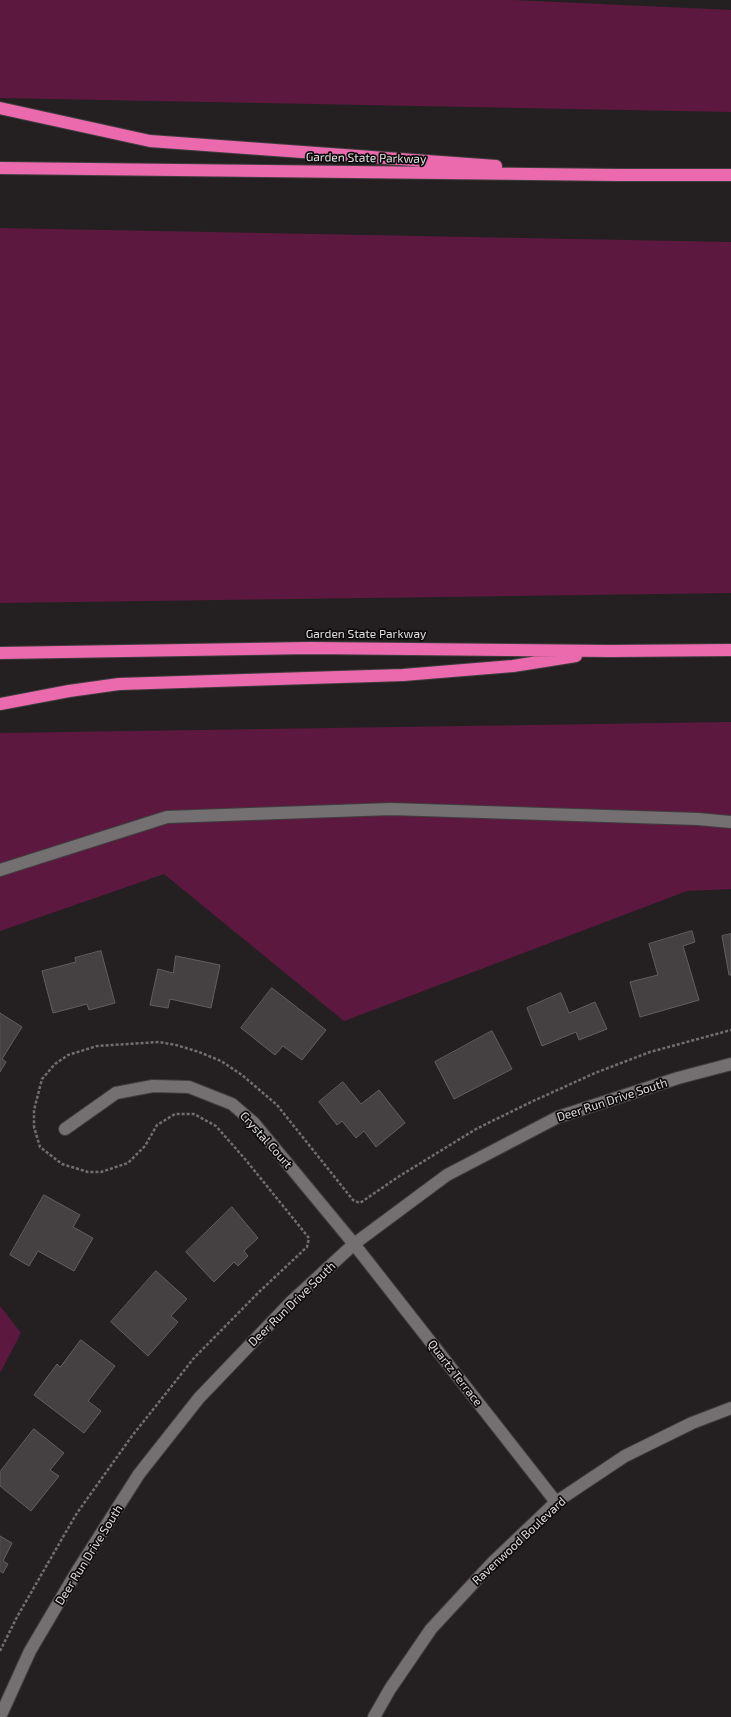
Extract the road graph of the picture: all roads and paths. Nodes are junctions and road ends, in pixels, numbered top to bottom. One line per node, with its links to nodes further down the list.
1 (0, 108): 3 (highway)
2 (0, 168): 3 (highway, Garden State Parkway)
3 (619, 175): 4 (highway, Garden State Parkway)
4 (731, 175)
5 (731, 650): 6 (highway, Garden State Parkway)
6 (610, 651): 7 (highway, Garden State Parkway); 8 (highway)
7 (0, 653)
8 (0, 704)
9 (731, 822): 10 (street)
10 (0, 870)
11 (731, 1030): 17 (path)
12 (731, 1064): 14 (street, Deer Run Drive South)
13 (65, 1129): 14 (street, Crystal Court)
14 (354, 1244): 16 (street, Quartz Terrace); 18 (street, Deer Run Drive South)
15 (731, 1408): 16 (street, Ravenwood Boulevard)
16 (556, 1502): 19 (street, Ravenwood Boulevard)
17 (0, 1651)
18 (0, 1717)
19 (374, 1717)

